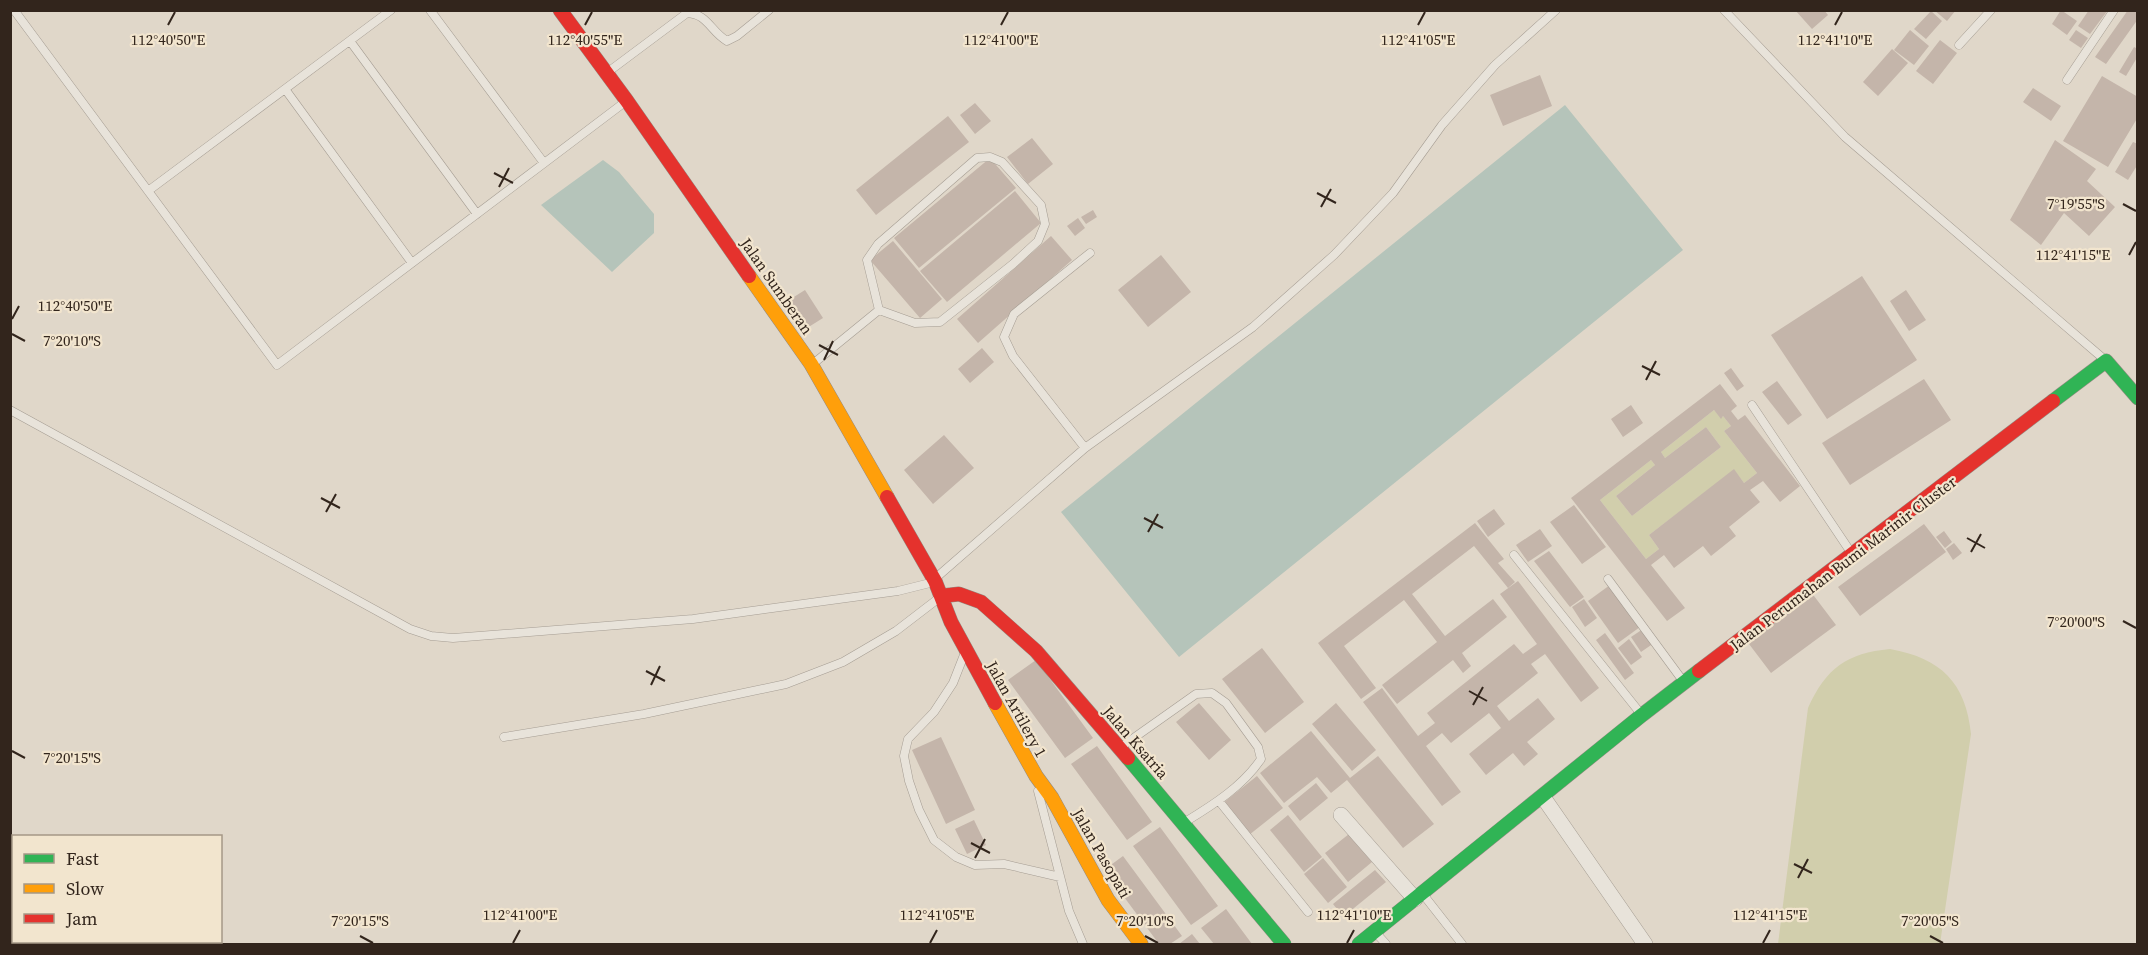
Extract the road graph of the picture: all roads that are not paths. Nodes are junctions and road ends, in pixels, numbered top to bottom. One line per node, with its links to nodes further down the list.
1 (14, 10): 17 (lane)
2 (391, 10): 10 (lane)
3 (430, 10): 16 (lane)
4 (560, 10): 12 (street, Jalan Sumberan)
5 (769, 10): 12 (lane)
6 (1556, 10): 27 (lane)
7 (1724, 10): 22 (lane)
8 (1991, 10): 11 (lane)
9 (2114, 10): 13 (lane)
10 (350, 41): 14 (lane); 18 (lane)
11 (1959, 45)
12 (607, 73): 15 (street, Jalan Sumberan)
13 (2067, 80)
14 (285, 89): 17 (lane); 20 (lane)
15 (627, 101): 16 (lane); 23 (street, Jalan Sumberan)
16 (544, 163): 18 (lane)
17 (148, 191): 20 (lane)
18 (477, 214): 20 (lane)
19 (1090, 253): 27 (lane)
20 (412, 263)
21 (879, 310): 21 (lane); 23 (lane)
22 (2106, 361): 24 (street); 29 (street, Jalan Perumahan Bumi Marinir Cluster)
23 (811, 364): 31 (street, Jalan Sumberan)
24 (2138, 398)
25 (1752, 405): 29 (lane)
26 (10, 410): 31 (lane)
27 (1085, 448): 31 (lane)
28 (1514, 555): 35 (lane)
29 (1853, 556): 34 (street, Jalan Perumahan Bumi Marinir Cluster)
30 (1608, 579): 34 (lane)
31 (935, 581): 32 (street, Jalan Sumberan)
32 (941, 597): 33 (street, Jalan Artilery 1); 36 (lane); 37 (street, Jalan Ksatria)
33 (966, 651): 38 (street, Jalan Artilery 1); 43 (lane)
34 (1684, 682): 35 (street, Jalan Perumahan Bumi Marinir Cluster)
35 (1642, 715): 39 (street, Jalan Perumahan Bumi Marinir Cluster)
36 (504, 737)
37 (1120, 748): 40 (lane); 42 (street, Jalan Ksatria)
38 (1036, 776): 43 (lane, Jalan Artilery 1); 48 (street, Jalan Pasopati)
39 (1543, 797): 44 (street, Jalan Perumahan Bumi Marinir Cluster); 53 (street)
40 (1219, 801): 42 (lane); 45 (lane)
41 (1341, 815): 44 (street)
42 (1184, 823): 49 (street, Jalan Ksatria)
43 (1060, 878): 47 (lane, Jalan Artilery 1)
44 (1419, 896): 46 (street, Jalan Perumahan Bumi Marinir Cluster); 52 (lane)
45 (1308, 912)
46 (1375, 932): 50 (street, Jalan Perumahan Bumi Marinir Cluster); 51 (lane)
47 (1083, 945)
48 (1141, 945)
49 (1284, 945)
50 (1359, 945)
51 (1386, 945)
52 (1462, 945)
53 (1645, 945)

